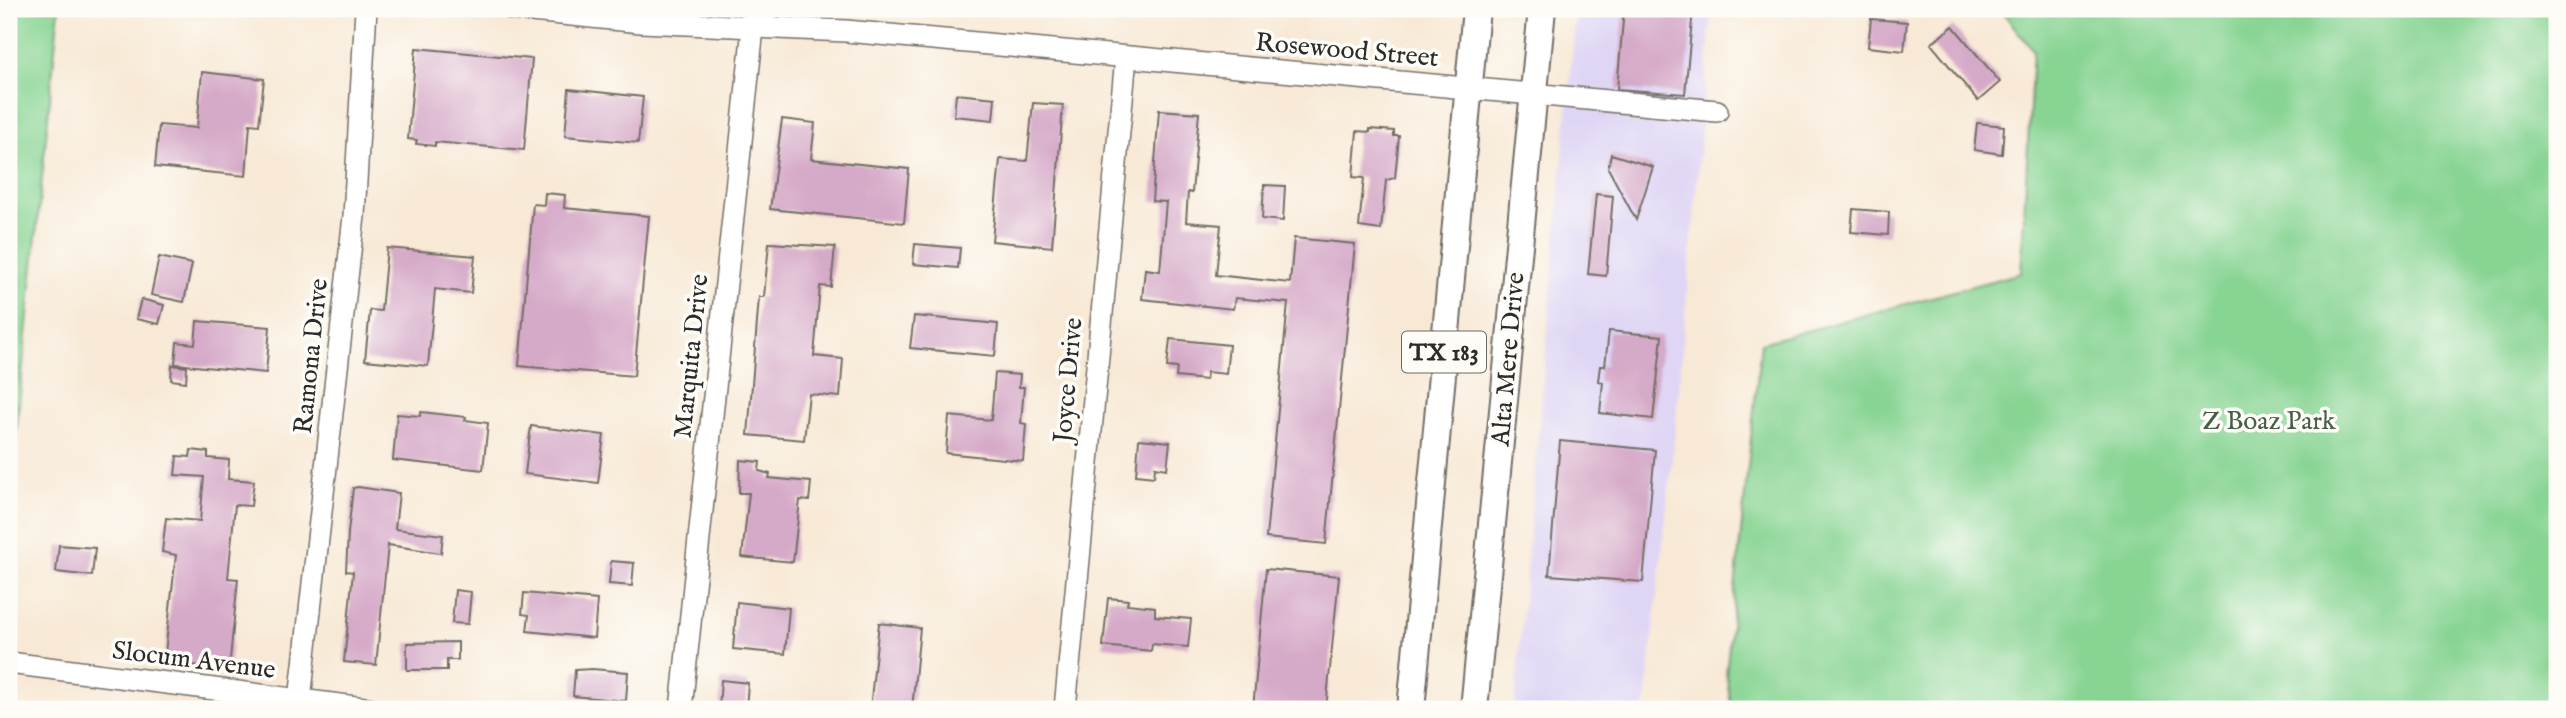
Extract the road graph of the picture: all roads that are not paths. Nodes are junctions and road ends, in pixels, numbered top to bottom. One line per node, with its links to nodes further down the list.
1 (366, 9): 11 (street, Ramona Drive)
2 (512, 9): 5 (street, Rosewood Street)
3 (1476, 9): 7 (main road, TX 183)
4 (1542, 9): 8 (main road, Alta Mere Drive / TX 183)
5 (754, 18): 6 (street, Rosewood Street); 13 (street, Marquita Drive)
6 (1126, 57): 7 (street, Rosewood Street); 14 (street, Joyce Drive)
7 (1469, 89): 8 (street, Rosewood Street); 15 (main road, TX 183)
8 (1532, 94): 9 (street, Rosewood Street); 16 (main road, Alta Mere Drive / TX 183)
9 (1717, 111)
10 (10, 666): 11 (street, Slocum Avenue)
11 (300, 705): 12 (street, Slocum Avenue)
12 (372, 709)
13 (681, 709)
14 (1065, 709)
15 (1410, 709)
16 (1474, 709)

